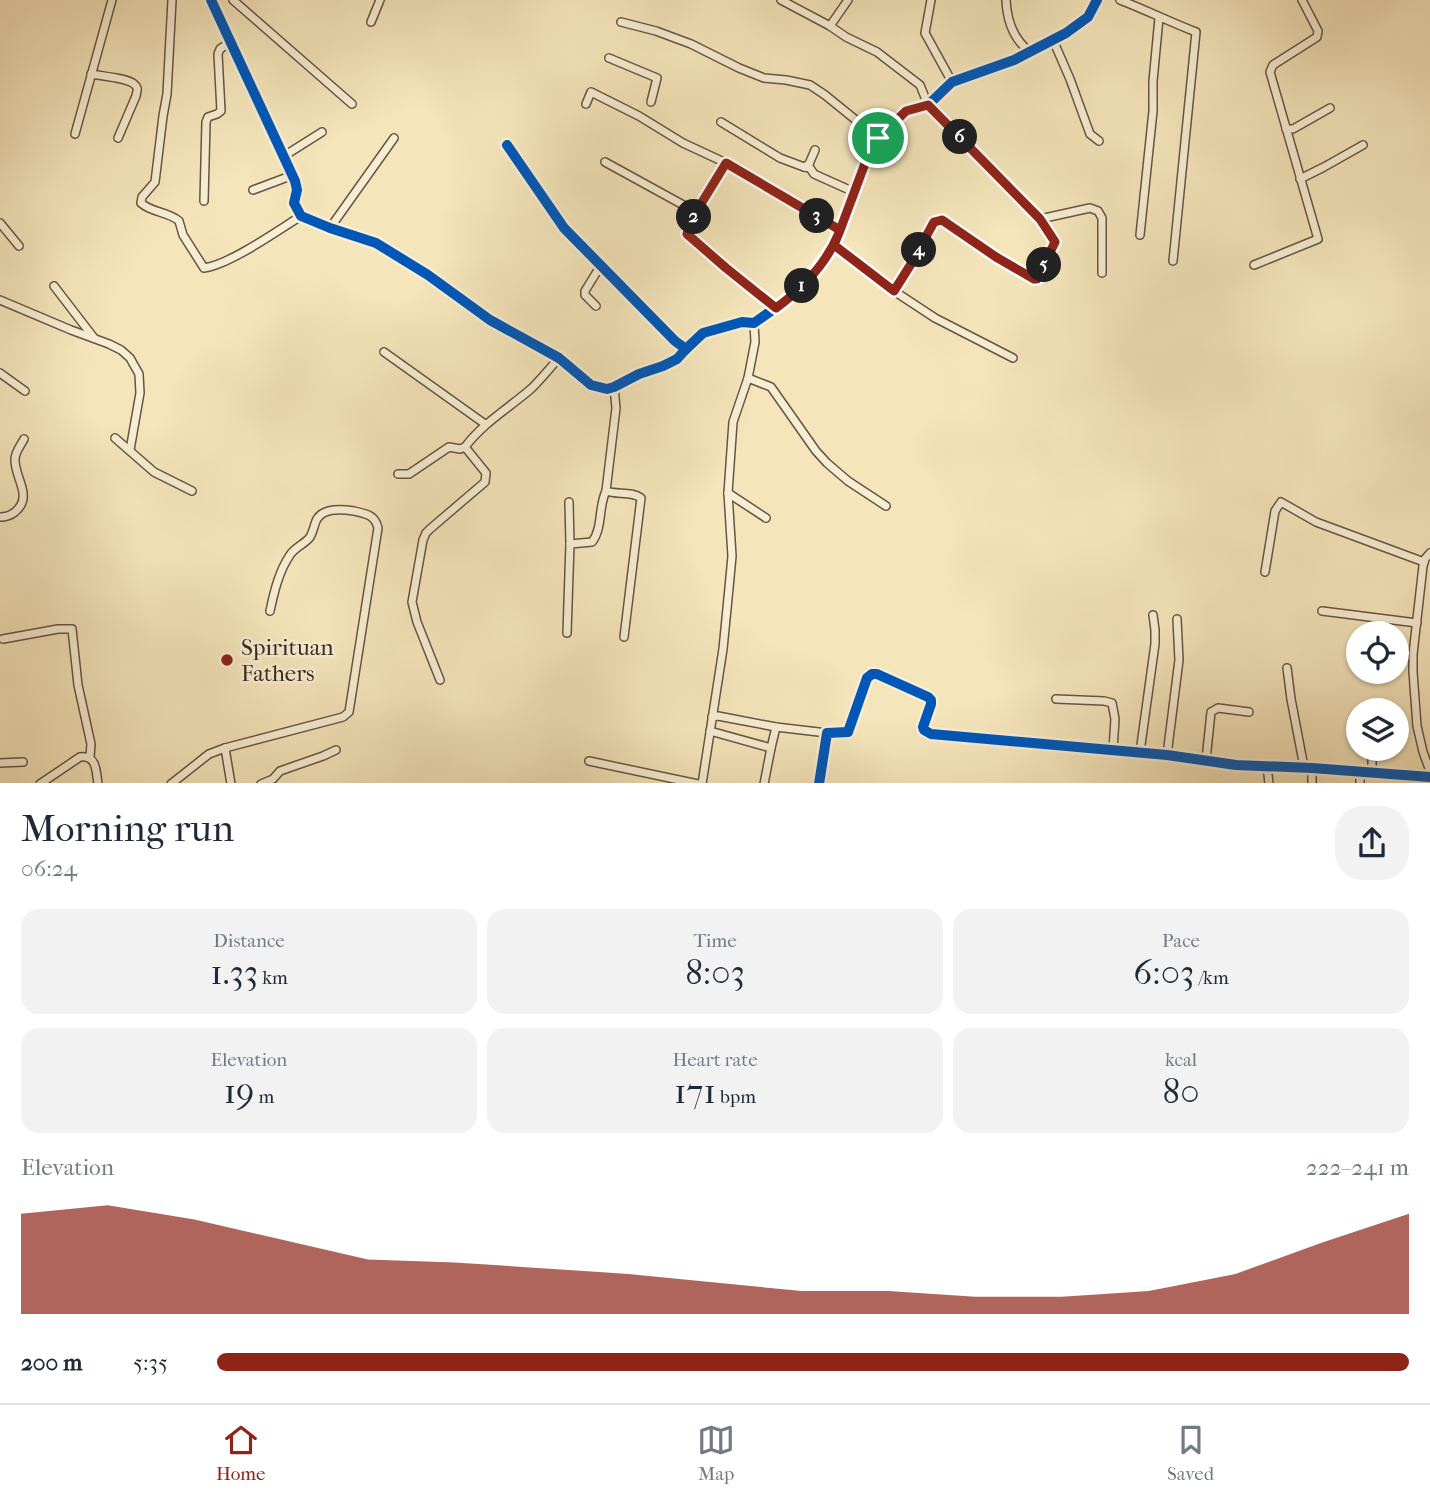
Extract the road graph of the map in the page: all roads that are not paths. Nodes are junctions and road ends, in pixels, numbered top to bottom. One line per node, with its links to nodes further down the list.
1 (112, 0): 21 (street)
2 (172, 0): 50 (street)
3 (211, 0): 18 (street)
4 (233, 0): 24 (street)
5 (380, 0): 14 (street)
6 (780, 0): 16 (street)
7 (848, 0): 16 (street)
8 (931, 0): 22 (street)
9 (1006, 0): 19 (street)
10 (1097, 0): 17 (street)
11 (1120, 0): 13 (street)
12 (1302, 0): 29 (street)
13 (1159, 18): 56 (street); 59 (street)
14 (371, 22)
15 (621, 22): 34 (street)
16 (830, 26): 26 (street)
17 (1053, 40): 19 (street); 35 (street)
18 (229, 43): 39 (street); 47 (street)
19 (1030, 52): 22 (street)
20 (609, 58): 23 (street)
21 (91, 74): 31 (street); 32 (street)
22 (952, 82): 26 (street)
23 (652, 102)
24 (352, 104)
25 (586, 104): 41 (street)
26 (928, 105): 34 (street); 51 (street)
27 (1330, 108): 29 (street)
28 (721, 122): 42 (street)
29 (1286, 129): 44 (street)
30 (322, 132): 39 (street)
31 (75, 134)
32 (118, 138)
33 (394, 138): 54 (street)
34 (878, 138): 46 (street)
35 (1099, 141)
36 (507, 145): 60 (street)
37 (1363, 145): 44 (street)
38 (815, 150): 42 (street)
39 (284, 156): 43 (street)
40 (605, 162): 49 (street)
41 (726, 163): 49 (street); 55 (street)
42 (804, 167): 46 (street)
43 (293, 175): 45 (street); 50 (street)
44 (1300, 179): 61 (street)
45 (253, 190)
46 (854, 192): 55 (street)
47 (204, 201)
48 (935, 210): 52 (street)
49 (696, 212): 67 (street)
50 (301, 216): 54 (street)
51 (1040, 219): 52 (street); 62 (street)
52 (942, 220): 64 (street)
53 (0, 223): 58 (street)
54 (330, 228): 73 (street)
55 (840, 230): 57 (street)
56 (1140, 235)
57 (834, 245): 64 (street); 67 (street)
58 (19, 246)
59 (1173, 261)
60 (601, 265): 66 (street); 70 (street)
61 (1254, 265)
62 (1102, 273)
63 (54, 286): 69 (street)
64 (894, 291): 72 (street)
65 (0, 300): 69 (street)
66 (596, 306)
67 (776, 308): 68 (street)
68 (754, 323): 70 (street); 75 (street)
69 (95, 339): 82 (street)
70 (686, 349): 76 (street)
71 (384, 352): 78 (street)
72 (1013, 358)
73 (559, 359): 76 (street); 78 (street)
74 (0, 373): 77 (street)
75 (748, 378): 86 (street); 88 (street)
76 (614, 387): 85 (street)
77 (25, 391)
78 (485, 424): 81 (street)
79 (115, 438): 82 (street)
80 (24, 439): 89 (street)
81 (465, 447): 83 (street); 104 (street)
82 (130, 450): 84 (street)
83 (398, 474)
84 (192, 491)
85 (606, 491): 91 (street); 101 (street)
86 (728, 493): 90 (street); 107 (street)
87 (569, 502): 91 (street)
88 (886, 506)
89 (0, 517)
90 (766, 518)
91 (570, 544): 100 (street)
92 (1430, 553): 93 (street)
93 (1424, 562): 94 (street); 99 (street)
94 (1265, 572)
95 (270, 611): 111 (street)
96 (1322, 611): 99 (street)
97 (1153, 615): 115 (street)
98 (1177, 620): 116 (street)
99 (1416, 623): 126 (street)
100 (567, 633)
101 (624, 637)
102 (3, 639): 117 (street)
103 (1287, 668): 124 (street)
104 (440, 680)
105 (1056, 699): 113 (street)
106 (1249, 712): 118 (street)
107 (712, 717): 108 (street); 109 (street)
108 (776, 727): 110 (street); 112 (street)
109 (710, 731): 112 (street); 134 (street)
110 (827, 733): 113 (street); 136 (street)
111 (225, 748): 131 (street); 132 (street)
112 (771, 748): 135 (street)
113 (1113, 749): 115 (street)
114 (337, 750): 133 (street)
115 (1140, 752): 116 (street)
116 (1167, 755): 118 (street)
117 (90, 757): 129 (street); 130 (street)
118 (1206, 760): 123 (street)
119 (589, 761): 134 (street)
120 (1372, 761): 127 (street)
121 (0, 762): 122 (street)
122 (23, 762)
123 (1267, 765): 124 (street); 137 (street)
124 (1308, 767): 125 (street); 138 (street)
125 (1360, 771): 127 (street); 139 (street)
126 (1430, 771)
127 (1372, 772): 128 (street)
128 (1430, 777)
129 (40, 783)
130 (98, 783)
131 (171, 783)
132 (231, 783)
133 (261, 783)
134 (700, 783)
135 (764, 783)
136 (819, 783)
137 (1269, 783)
138 (1312, 783)
139 (1360, 783)

